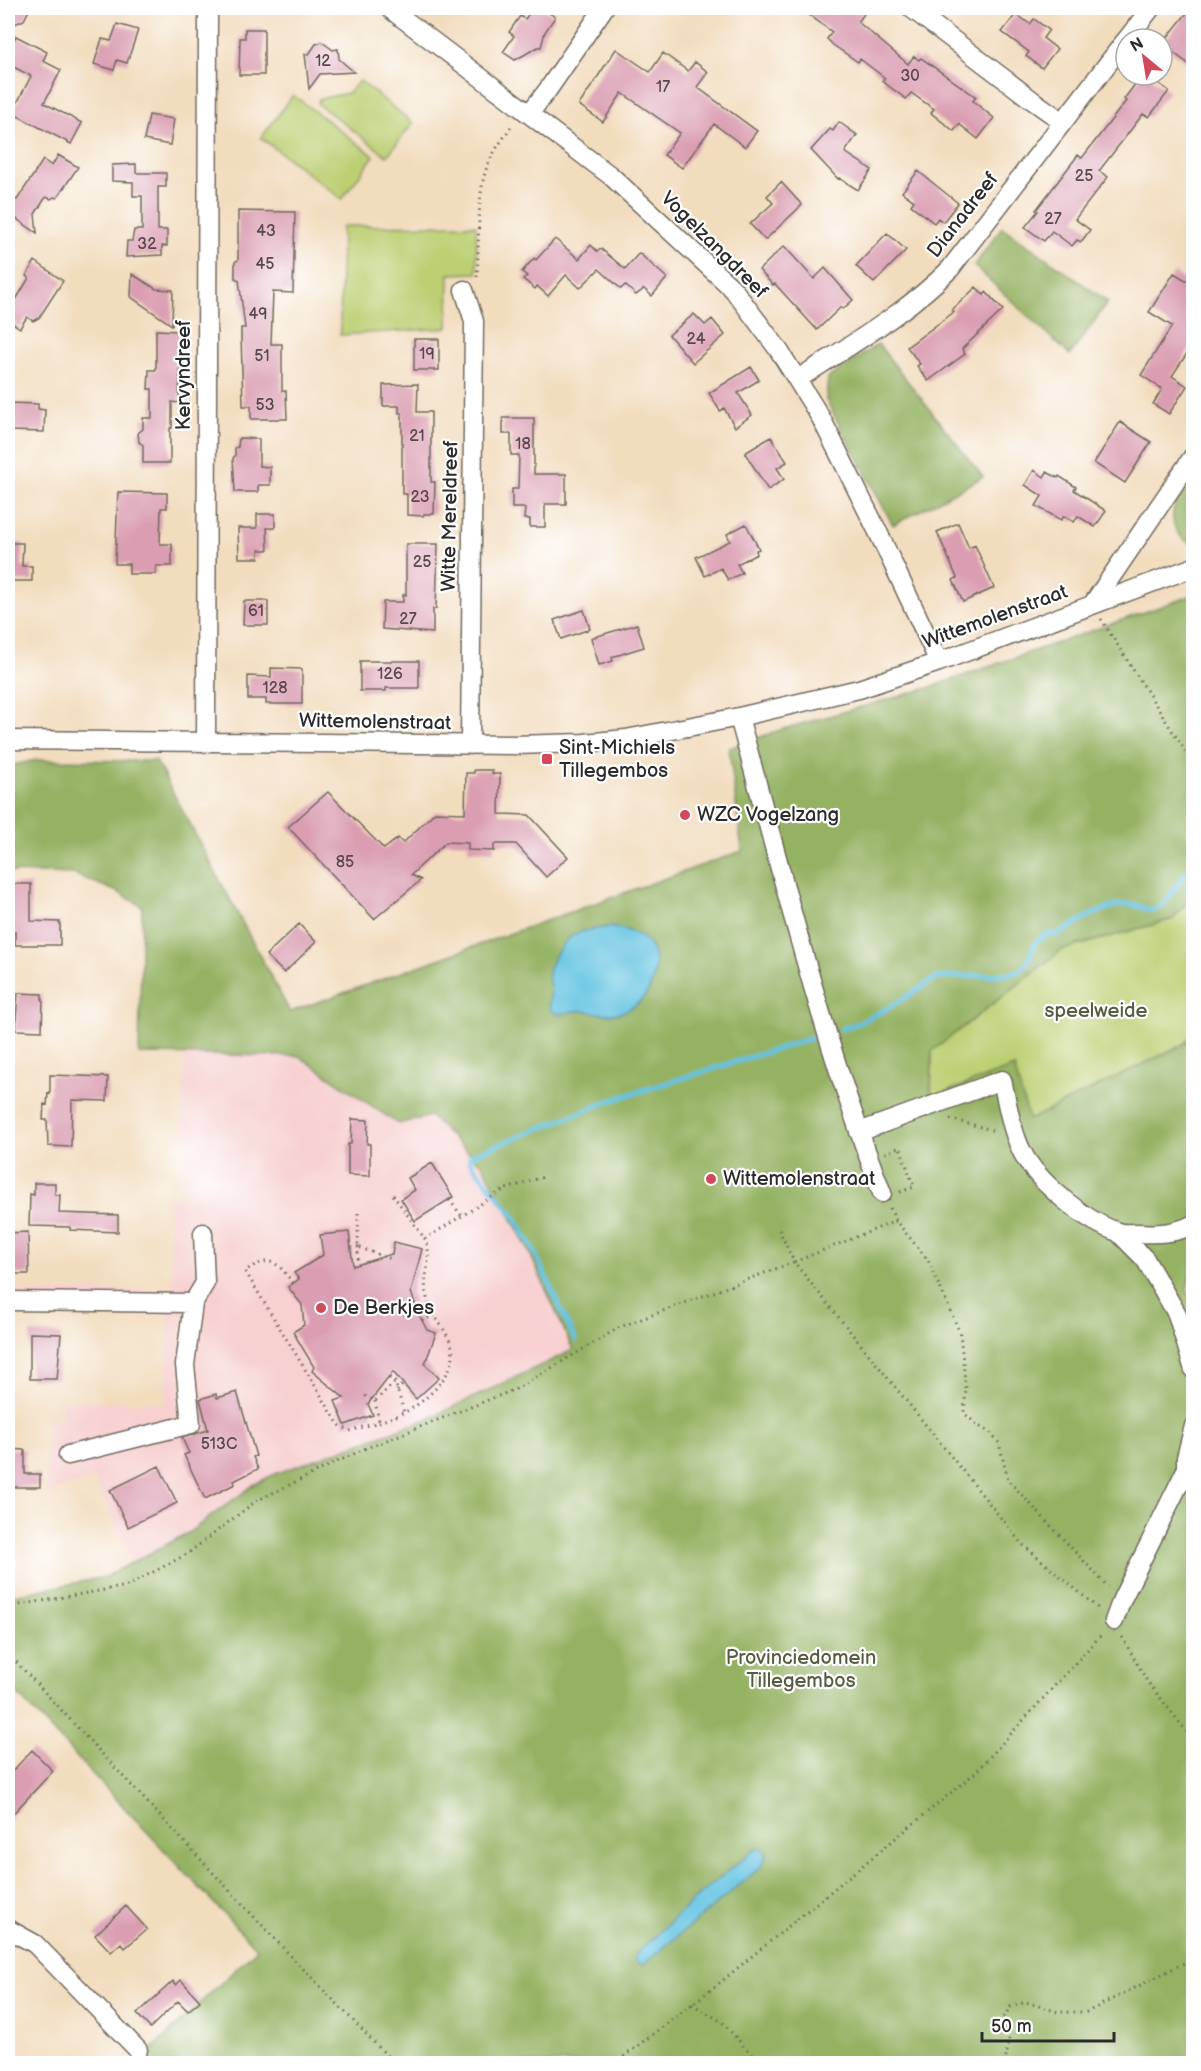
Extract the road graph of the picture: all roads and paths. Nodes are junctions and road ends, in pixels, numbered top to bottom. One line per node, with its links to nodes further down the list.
1 (208, 8): 18 (street, Kervyndreef)
2 (389, 8): 8 (street, Vogelzangdreef)
3 (604, 8): 8 (street)
4 (911, 8): 9 (street)
5 (1151, 8): 6 (street, Dianadreef)
6 (1136, 27)
7 (1114, 56): 9 (street, Dianadreef)
8 (525, 111): 10 (path); 11 (street, Vogelzangdreef)
9 (1063, 122): 11 (street, Dianadreef)
10 (464, 290): 19 (street, Witte Mereldreef)
11 (798, 379): 15 (street, Vogelzangdreef)
12 (1194, 455): 14 (street, Wittemolenstraat)
13 (1194, 567): 14 (street)
14 (1092, 605): 15 (street, Wittemolenstraat); 20 (path)
15 (939, 662): 16 (street, Wittemolenstraat)
16 (739, 717): 19 (street, Wittemolenstraat); 22 (street)
17 (8, 740): 18 (street, Wittemolenstraat)
18 (206, 742): 19 (street, Wittemolenstraat)
19 (470, 745)
20 (1194, 765)
21 (919, 1110): 22 (street); 23 (path); 23 (street)
22 (859, 1132): 24 (street)
23 (1016, 1137): 33 (street)
24 (869, 1158): 26 (street); 26 (path)
25 (543, 1177): 30 (path)
26 (888, 1194)
27 (393, 1195): 35 (path)
28 (449, 1200): 30 (path)
29 (358, 1213): 36 (path)
30 (462, 1216): 35 (path)
31 (1194, 1224): 33 (street)
32 (779, 1230): 39 (path)
33 (1119, 1232): 46 (street)
34 (203, 1233): 43 (street)
35 (425, 1239): 44 (path)
36 (358, 1247): 37 (path); 38 (path); 40 (path)
37 (351, 1248)
38 (391, 1259)
39 (794, 1262): 58 (path); 59 (path); 60 (path)
40 (358, 1265)
41 (293, 1283): 54 (path)
42 (8, 1301): 43 (street)
43 (192, 1303): 56 (street)
44 (435, 1315): 45 (path); 53 (path)
45 (422, 1320)
46 (1194, 1370)
47 (389, 1378): 48 (path)
48 (395, 1383): 50 (path); 52 (path)
49 (403, 1384): 50 (path)
50 (397, 1391): 53 (path)
51 (365, 1396): 52 (path)
52 (375, 1401): 54 (path)
53 (404, 1412): 54 (path)
54 (379, 1421)
55 (1194, 1426): 57 (street)
56 (68, 1455)
57 (1190, 1468): 58 (street)
58 (1122, 1599): 60 (street)
59 (8, 1607)
60 (1114, 1621): 62 (path); 65 (path)
61 (8, 1653): 67 (path)
62 (1194, 1742)
63 (8, 1929): 66 (street)
64 (1194, 1958): 70 (path)
65 (692, 2004): 68 (path); 69 (path)
66 (138, 2050)
67 (395, 2064)
68 (614, 2064)
69 (760, 2064)
70 (1005, 2064)

